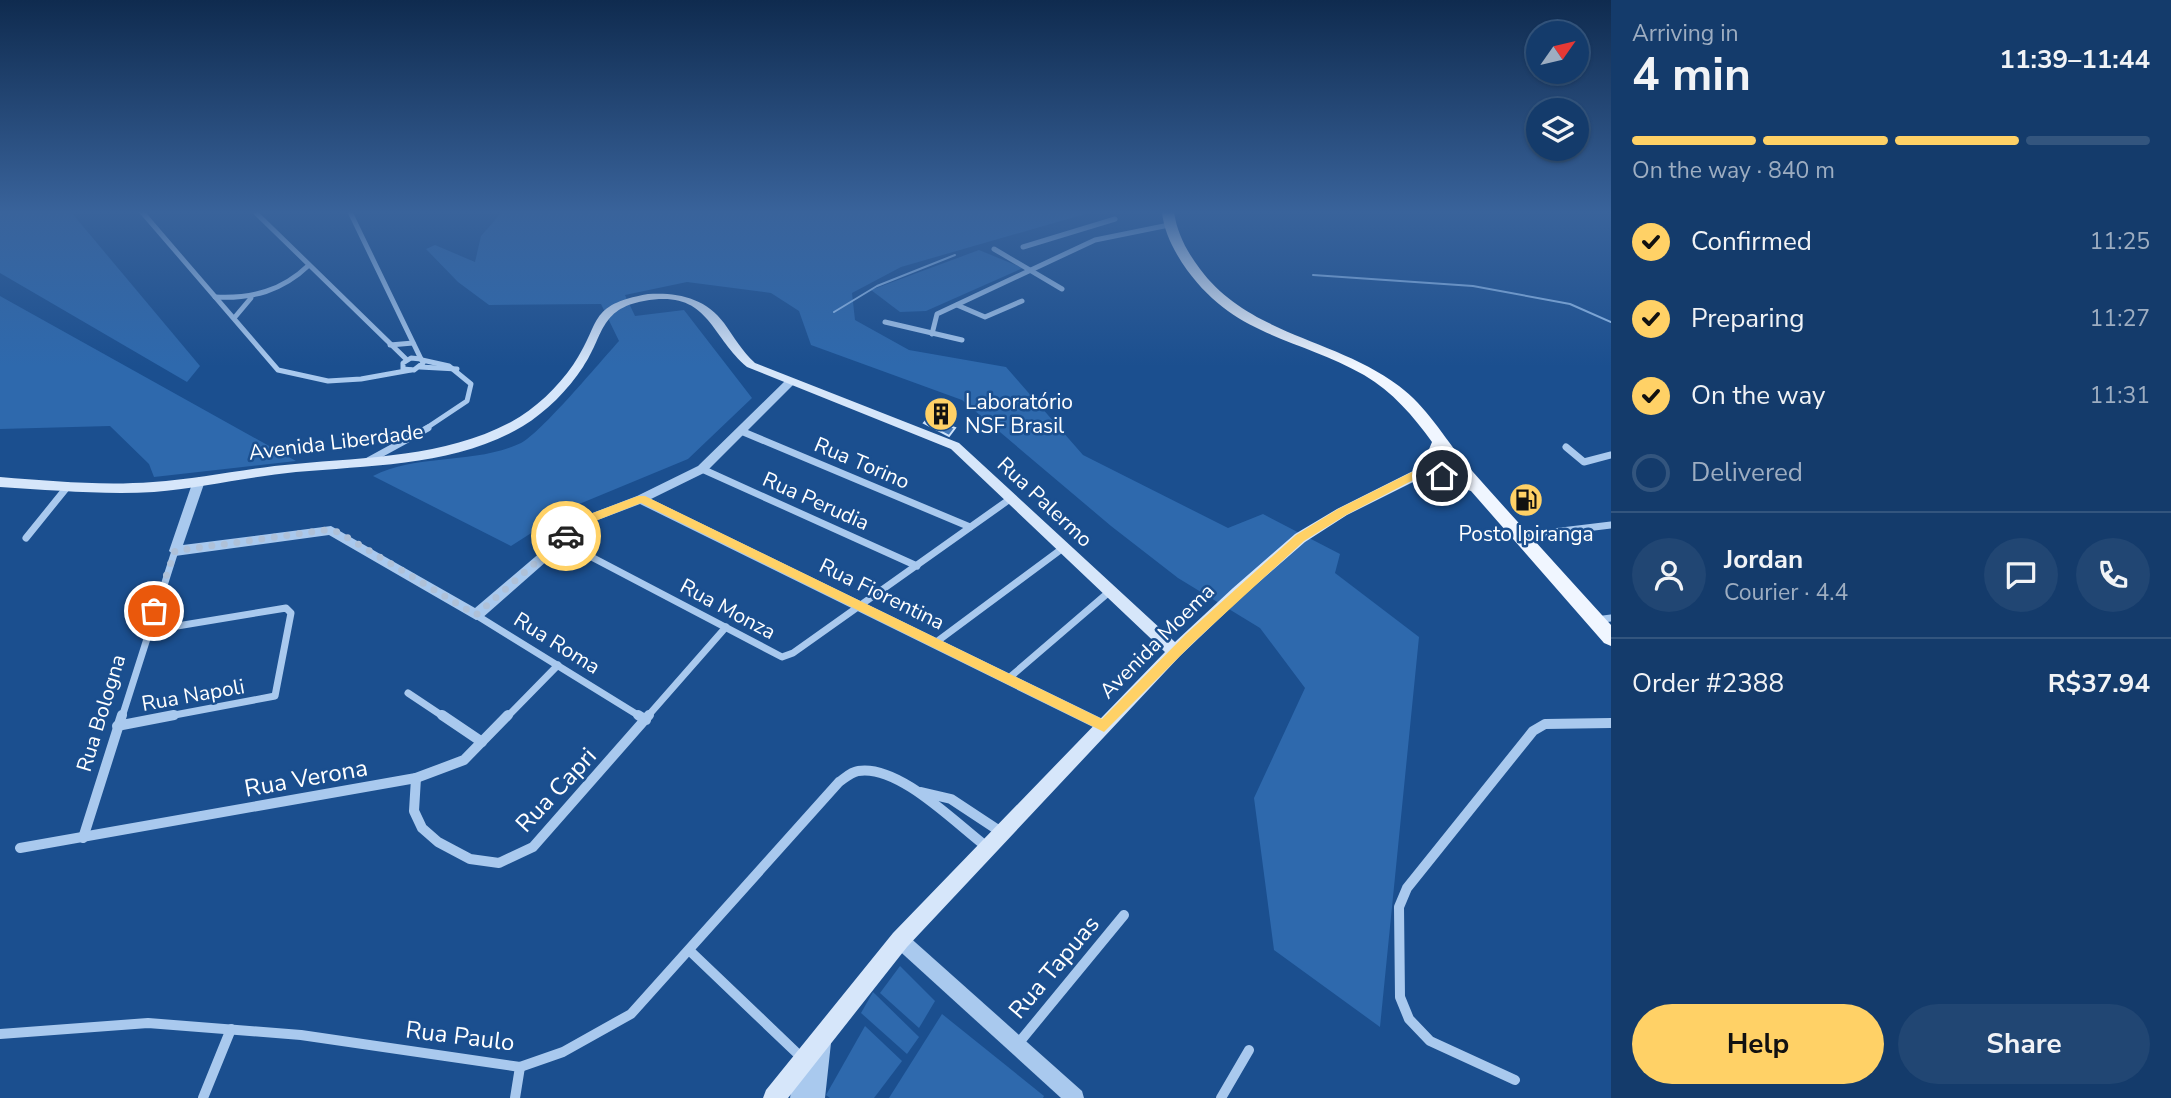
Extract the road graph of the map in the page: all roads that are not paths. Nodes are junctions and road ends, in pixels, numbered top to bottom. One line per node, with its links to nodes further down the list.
1 (187, 263): 9 (street)
2 (375, 263): 17 (street)
3 (1018, 263): 7 (street)
4 (1045, 263): 7 (street)
5 (1190, 263): 27 (main road)
6 (309, 265): 10 (street); 18 (street)
7 (1030, 270): 8 (street); 12 (street)
8 (1062, 289)
9 (215, 296): 10 (street); 13 (street)
10 (252, 298): 13 (street)
11 (1022, 301): 12 (street)
12 (957, 305): 15 (street)
13 (235, 317): 24 (street)
14 (885, 322): 15 (street)
15 (932, 334): 16 (street)
16 (962, 340)
17 (414, 343): 18 (street); 19 (street); 20 (street)
18 (390, 345): 20 (street)
19 (421, 359): 20 (street); 21 (street); 22 (street)
20 (404, 362): 23 (street); 24 (street)
21 (420, 367): 22 (street); 23 (street)
22 (458, 369): 31 (street)
23 (411, 370): 24 (street)
24 (381, 377)
25 (790, 382): 26 (street); 31 (main road, Avenida Liberdade); 39 (main road, Rua Palermo)
26 (741, 431): 32 (street); 41 (street, Rua Torino)
27 (1440, 442): 30 (main road); 33 (main road)
28 (1566, 447): 29 (street)
29 (1611, 455)
30 (1457, 463): 33 (main road, Avenida Moema); 37 (main road)
31 (362, 464): 34 (main road, Avenida Liberdade)
32 (702, 469): 38 (street); 47 (street, Rua Perudia)
33 (1430, 471): 37 (main road); 55 (main road, Avenida Moema)
34 (199, 481): 36 (main road, Avenida Liberdade); 46 (street, Rua Bologna)
35 (0, 482): 36 (main road, Avenida Liberdade)
36 (68, 486): 43 (street)
37 (1478, 487): 42 (main road)
38 (641, 499): 44 (street); 49 (street, Rua Fiorentina)
39 (1010, 499): 41 (street, Rua Monza); 45 (main road, Rua Palermo)
40 (1611, 525): 42 (street)
41 (970, 527): 47 (street, Rua Monza)
42 (1520, 536): 51 (main road)
43 (26, 538)
44 (561, 541): 50 (street); 52 (street, Rua Monza)
45 (1063, 548): 48 (main road, Rua Palermo); 54 (street)
46 (175, 551): 50 (street, Rua Roma); 53 (street, Rua Bologna)
47 (917, 566): 49 (street, Rua Monza)
48 (1109, 592): 55 (main road, Rua Palermo); 57 (street)
49 (860, 606): 52 (street, Rua Monza); 54 (street, Rua Fiorentina)
50 (476, 615): 56 (street, Rua Roma)
51 (1603, 623)
52 (726, 627): 59 (street, Rua Capri)
53 (147, 631): 61 (street, Rua Bologna); 61 (street, Rua Napoli)
54 (935, 643): 57 (street, Rua Fiorentina)
55 (1175, 652): 62 (main road, Avenida Moema)
56 (558, 665): 59 (street, Rua Roma); 63 (street, Rua Verona)
57 (1009, 678): 62 (street, Rua Fiorentina)
58 (408, 693): 63 (street)
59 (646, 720): 64 (street, Rua Capri)
60 (1611, 723): 80 (street)
61 (117, 726): 67 (street, Rua Bologna)
62 (1104, 726): 66 (main road, Avenida Moema)
63 (482, 742): 64 (street, Rua Verona)
64 (416, 778): 67 (street, Rua Verona)
65 (920, 792): 66 (street, Rua Paulo); 68 (street, Rua Paulo); 72 (street, Rua Paulo)
66 (1001, 832): 68 (main road, Avenida Moema)
67 (83, 838): 69 (street, Rua Verona)
68 (988, 847): 71 (main road, Avenida Moema)
69 (20, 848)
70 (1124, 915): 76 (street, Rua Tapuas)
71 (900, 940): 75 (main road, Avenida Moema); 76 (street)
72 (690, 951): 78 (street); 79 (street, Rua Paulo)
73 (231, 1029): 74 (street, Rua Paulo); 79 (street, Rua Paulo); 82 (street)
74 (0, 1034)
75 (822, 1038): 78 (main road, Avenida Moema); 86 (street)
76 (1016, 1045): 81 (street)
77 (1249, 1051): 87 (street)
78 (804, 1060): 84 (main road, Avenida Moema); 85 (street)
79 (520, 1066): 83 (street)
80 (1515, 1080)
81 (1072, 1097)
82 (203, 1098)
83 (515, 1098)
84 (774, 1098)
85 (799, 1098)
86 (816, 1098)
87 (1221, 1098)

